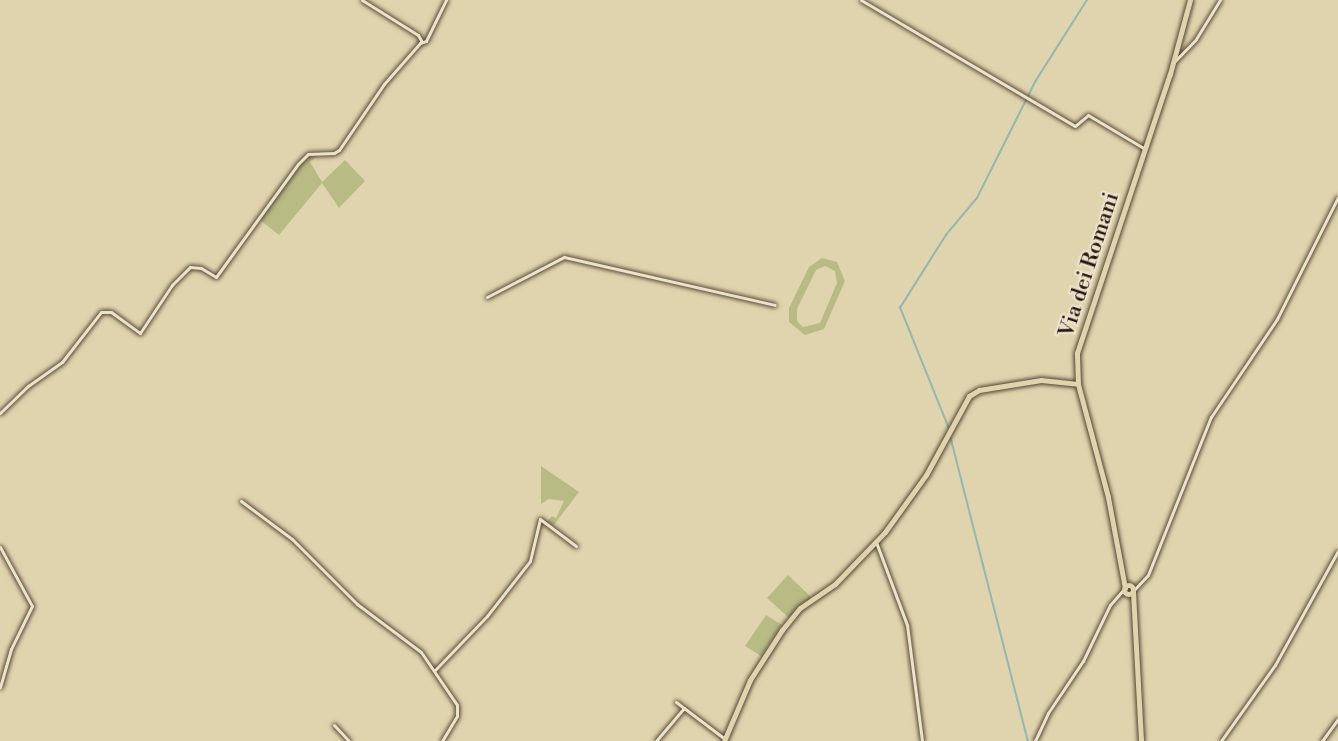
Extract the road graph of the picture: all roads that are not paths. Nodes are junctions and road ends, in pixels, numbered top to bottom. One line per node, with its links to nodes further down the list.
1 (362, 0): 6 (street)
2 (446, 0): 6 (street)
3 (861, 0): 8 (street)
4 (1190, 0): 7 (main road, Via dei Romani)
5 (1220, 0): 7 (street)
6 (422, 42): 13 (street)
7 (1173, 62): 8 (main road, Via dei Romani)
8 (1145, 149): 12 (main road, Via dei Romani)
9 (1338, 197): 19 (street)
10 (487, 297): 11 (street)
11 (775, 304)
12 (1078, 384): 15 (main road); 19 (main road, Via dei Romani)
13 (0, 413)
14 (242, 501): 20 (street)
15 (876, 542): 26 (main road); 30 (street)
16 (576, 546): 20 (street)
17 (0, 547): 21 (street)
18 (1338, 551): 33 (street)
19 (1129, 590): 31 (street); 32 (main road)
20 (435, 670): 28 (street)
21 (0, 687)
22 (676, 702): 23 (street)
23 (684, 708): 26 (street); 29 (street)
24 (1338, 719): 34 (street)
25 (334, 725): 27 (street)
26 (725, 740)
27 (349, 741)
28 (442, 741)
29 (657, 741)
30 (921, 741)
31 (1035, 741)
32 (1141, 741)
33 (1221, 741)
34 (1322, 741)

